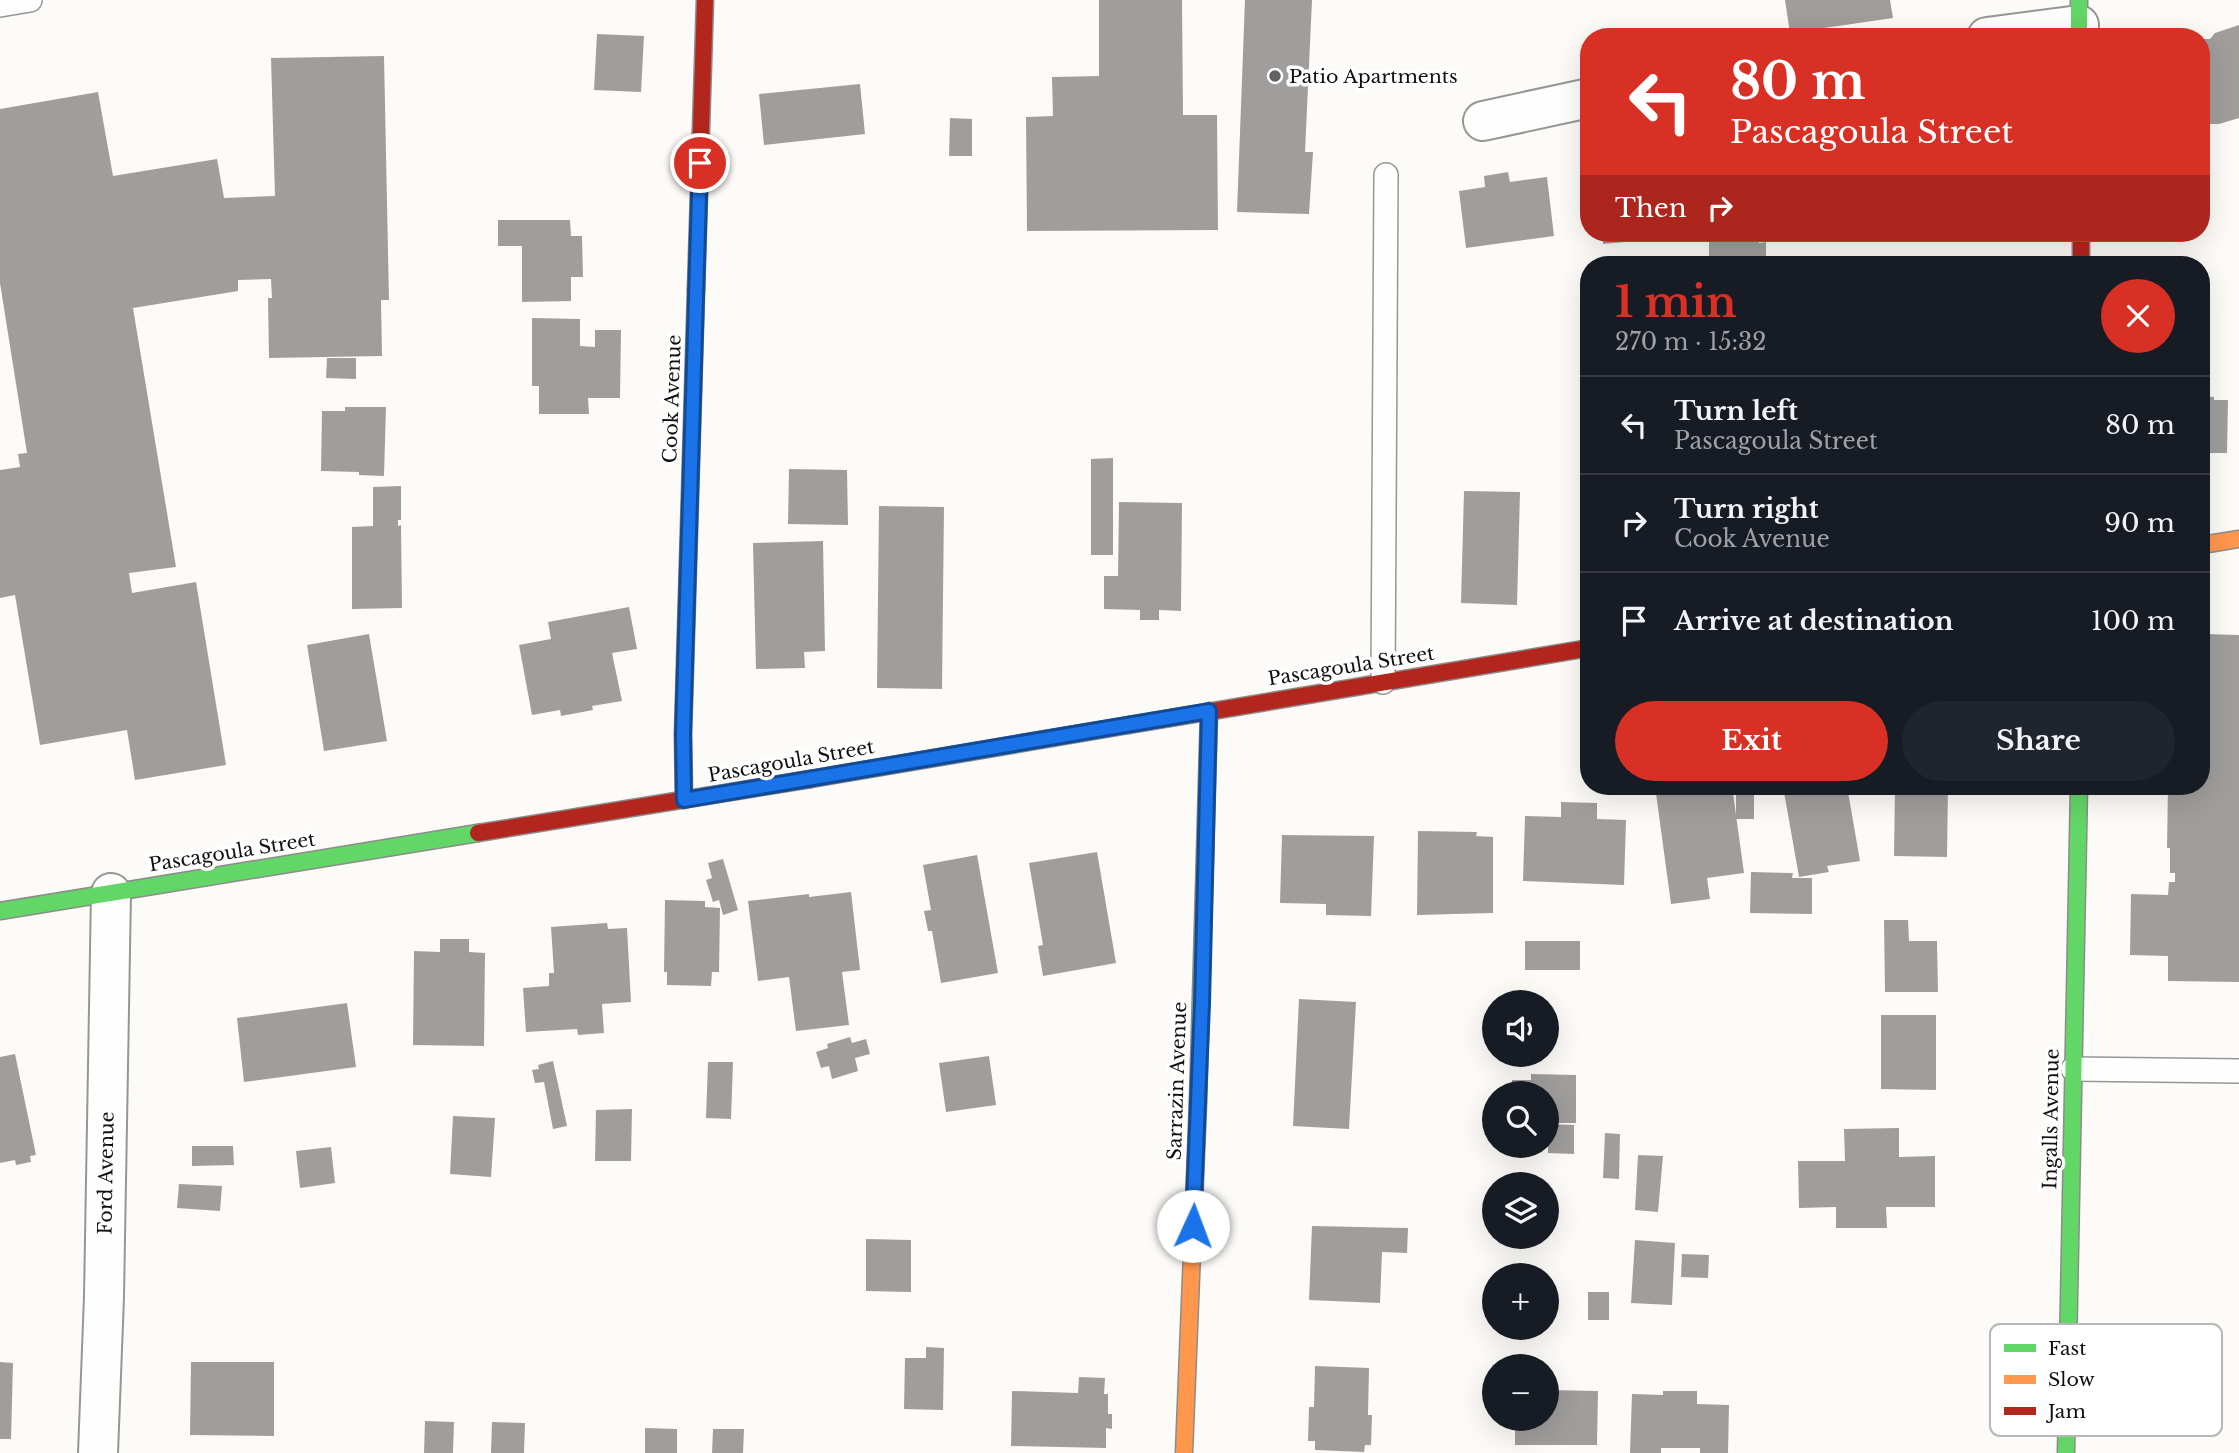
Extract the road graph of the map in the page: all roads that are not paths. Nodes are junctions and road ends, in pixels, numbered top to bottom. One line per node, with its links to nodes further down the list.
1 (30, 0): 3 (lane)
2 (705, 0): 15 (street, Cook Avenue)
3 (0, 5)
4 (2079, 21): 5 (street)
5 (2039, 28)
6 (1580, 100): 7 (street)
7 (1483, 121)
8 (1387, 175): 12 (lane)
9 (2239, 539): 10 (street)
10 (2210, 544)
11 (1580, 649): 12 (street, Pascagoula Street)
12 (1383, 682): 13 (street, Pascagoula Street)
13 (1209, 711): 15 (street, Pascagoula Street); 22 (street, Sarrazin Avenue)
14 (2079, 795): 18 (street, Ingalls Avenue)
15 (684, 800): 16 (street, Pascagoula Street)
16 (111, 893): 17 (street, Pascagoula Street); 21 (street, Ford Avenue)
17 (0, 911)
18 (2073, 1069): 19 (lane); 20 (street, Ingalls Avenue)
19 (2239, 1071)
20 (2068, 1324)
21 (99, 1453)
22 (1184, 1453)

